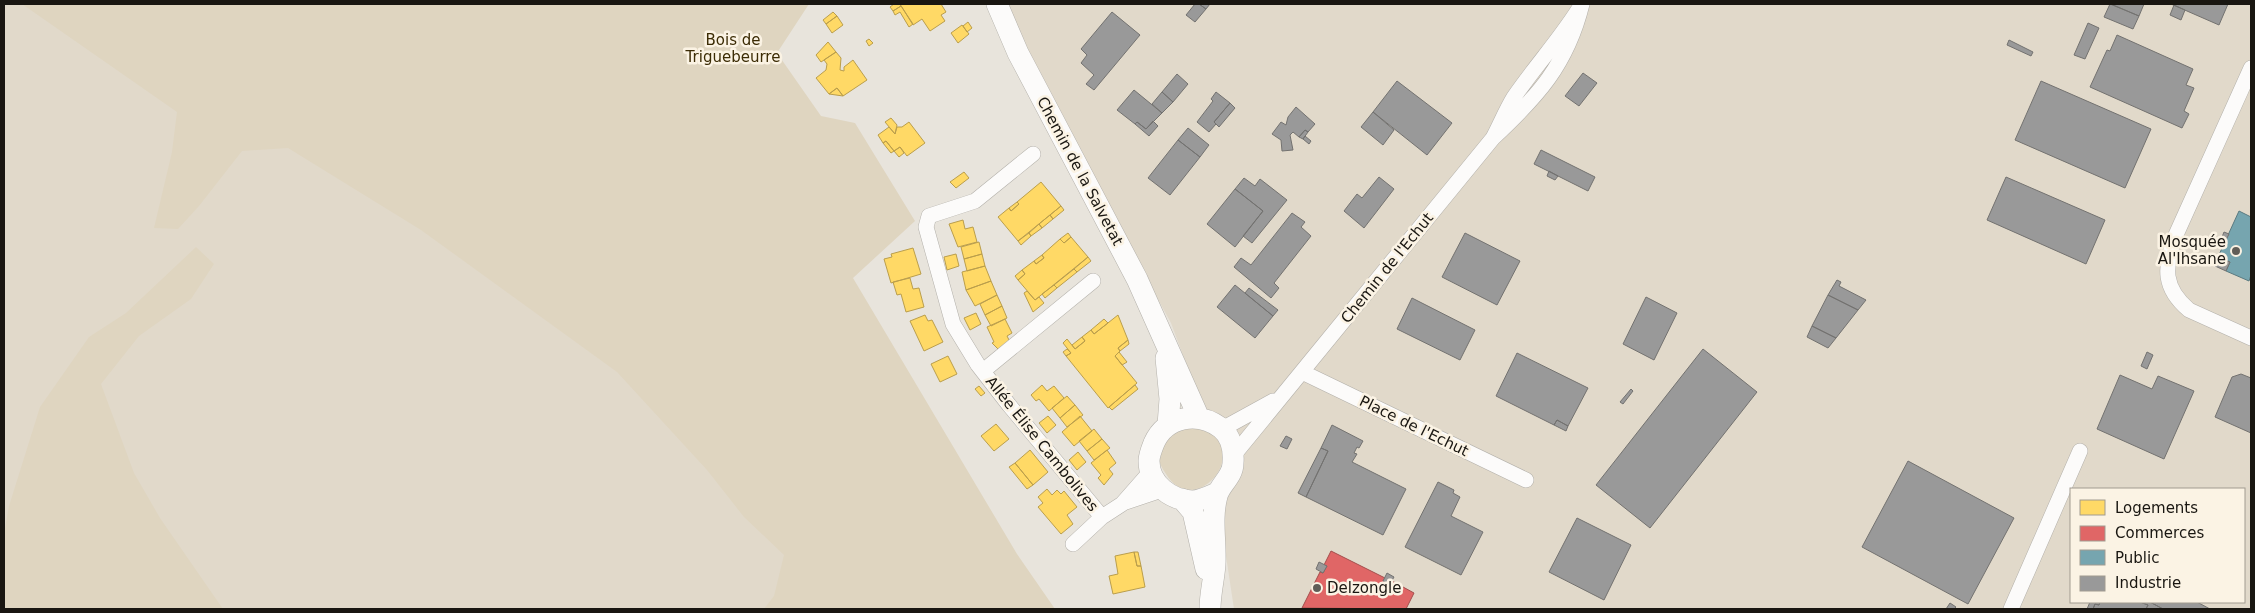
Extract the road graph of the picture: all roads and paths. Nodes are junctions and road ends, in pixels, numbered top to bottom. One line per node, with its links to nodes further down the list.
1 (997, 4): 6 (main road, Chemin de la Salvetat)
2 (1582, 4): 9 (street, Chemin de l'Echut)
3 (2251, 68): 7 (street)
4 (1033, 154): 8 (street, Allée Élise Cambolives)
5 (1093, 282): 8 (street, Allée Élise Cambolives)
6 (1164, 338): 11 (main road, Chemin de la Salvetat); 12 (main road, Chemin de la Salvetat)
7 (2251, 338)
8 (983, 371): 22 (street, Allée Élise Cambolives)
9 (1302, 372): 10 (street, Chemin de l'Echut); 17 (street, Place de l'Echut)
10 (1280, 396): 13 (street, Chemin de l'Echut); 15 (street, Chemin de l'Echut)
11 (1199, 418): 12 (main road); 13 (main road)
12 (1168, 424): 16 (main road)
13 (1222, 429): 15 (main road)
14 (2080, 451): 25 (street)
15 (1233, 456): 19 (main road)
16 (1151, 471): 18 (main road); 21 (street, Allée Élise Cambolives)
17 (1526, 480)
18 (1162, 490): 20 (main road); 21 (street, Allée Élise Cambolives)
19 (1217, 493): 20 (main road); 24 (main road)
20 (1182, 499): 24 (main road)
21 (1122, 504): 22 (street, Allée Élise Cambolives)
22 (1102, 517): 23 (street, Allée Élise Cambolives)
23 (1073, 544)
24 (1210, 600)
25 (2011, 609)

